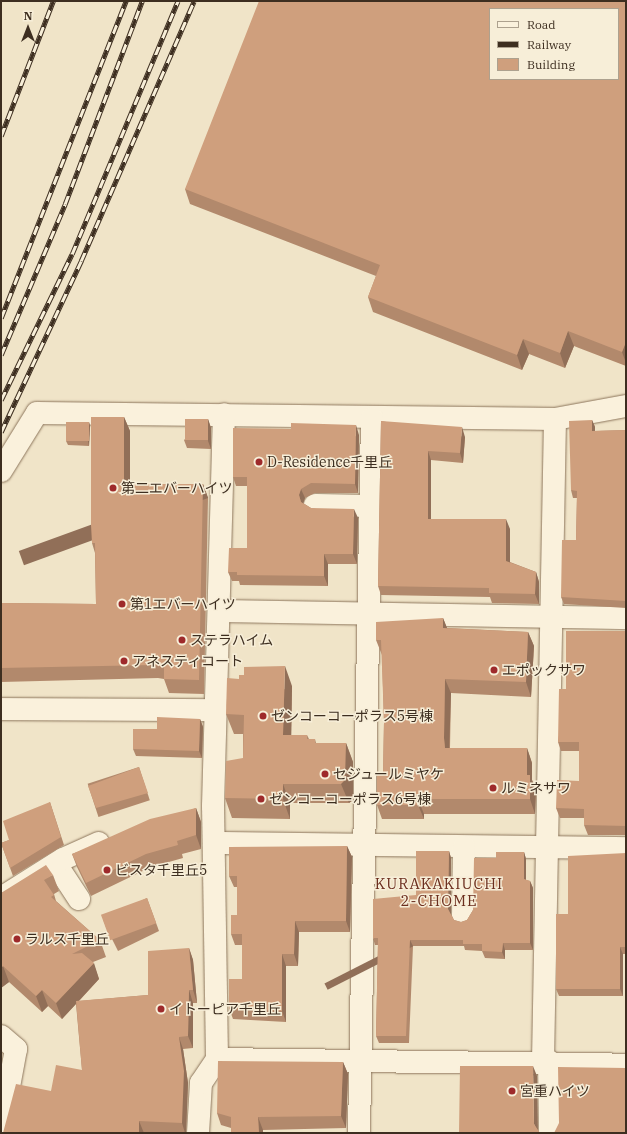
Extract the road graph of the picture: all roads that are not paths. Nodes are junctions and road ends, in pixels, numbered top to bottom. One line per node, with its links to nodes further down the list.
1 (626, 406): 4 (street)
2 (224, 414): 3 (street); 5 (street); 8 (street)
3 (372, 418): 4 (street); 7 (street)
4 (555, 419): 10 (street)
5 (1, 471)
6 (315, 505): 7 (street)
7 (371, 506): 9 (street)
8 (219, 611): 9 (street); 13 (street)
9 (370, 614): 10 (street); 18 (street)
10 (550, 616): 11 (street); 20 (street)
11 (626, 618)
12 (1, 709): 13 (street)
13 (216, 710): 14 (street)
14 (213, 806): 15 (street); 17 (street)
15 (190, 811)
16 (122, 833): 22 (street)
17 (214, 843): 18 (street); 27 (street)
18 (366, 846): 19 (street); 28 (street)
19 (464, 847): 20 (street); 25 (street)
20 (546, 848): 21 (street); 29 (street)
21 (626, 848)
22 (56, 864): 23 (street); 24 (street)
23 (1, 898)
24 (79, 899)
25 (463, 916)
26 (1, 1036): 31 (street)
27 (217, 1059): 28 (street); 32 (street)
28 (361, 1060): 29 (street); 33 (street)
29 (546, 1061): 30 (street); 34 (street)
30 (626, 1065)
31 (1, 1130)
32 (198, 1133)
33 (359, 1133)
34 (550, 1133)

